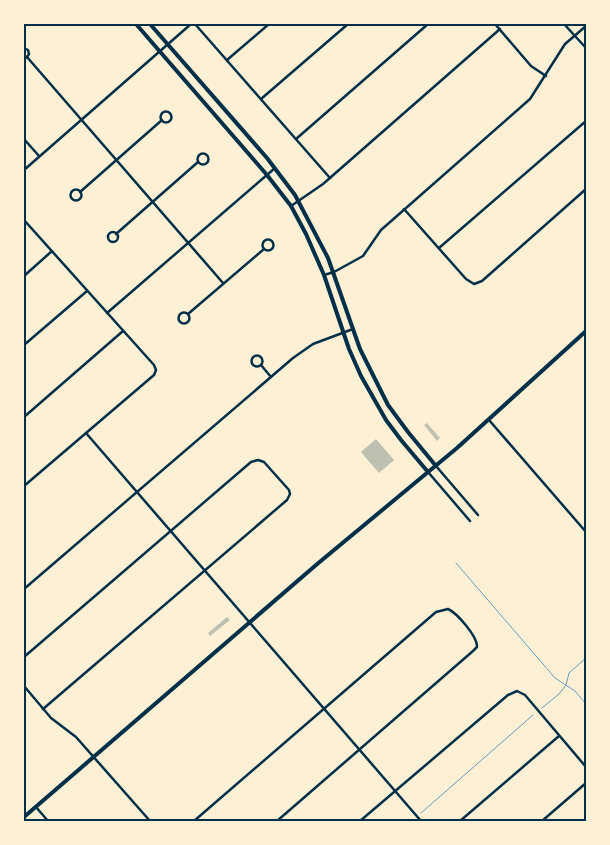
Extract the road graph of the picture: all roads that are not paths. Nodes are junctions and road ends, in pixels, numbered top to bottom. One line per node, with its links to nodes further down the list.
1 (136, 24): 16 (main road)
2 (150, 24): 13 (main road)
3 (190, 24): 13 (street)
4 (195, 24): 18 (street)
5 (269, 24): 18 (street)
6 (348, 24): 20 (street)
7 (428, 24): 25 (street)
8 (495, 24): 11 (street)
9 (564, 24): 12 (street)
10 (586, 26): 12 (street)
11 (500, 30): 19 (street); 32 (street)
12 (575, 36): 15 (street); 19 (street)
13 (168, 44): 16 (street); 29 (main road)
14 (24, 48): 17 (street)
15 (586, 48)
16 (160, 51): 21 (street); 31 (main road)
17 (26, 58): 21 (street)
18 (227, 60): 20 (street)
19 (546, 76): 38 (street)
20 (261, 99): 25 (street)
21 (81, 120): 26 (street); 27 (street)
22 (162, 120): 22 (street); 27 (street)
23 (586, 121): 43 (street)
24 (24, 139): 26 (street)
25 (296, 139): 32 (street)
26 (39, 156): 30 (street)
27 (116, 160): 34 (street); 36 (street)
28 (198, 162): 28 (street); 36 (street)
29 (275, 168): 31 (street); 35 (main road)
30 (24, 170)
31 (267, 175): 37 (main road); 41 (street)
32 (330, 178): 35 (street)
33 (586, 190): 43 (street)
34 (80, 192): 34 (street)
35 (299, 201): 37 (street); 45 (main road)
36 (153, 202): 40 (street); 41 (street)
37 (291, 206): 46 (main road)
38 (404, 209): 43 (street); 45 (street)
39 (24, 220): 44 (street)
40 (116, 234): 40 (street)
41 (188, 243): 48 (street); 50 (street)
42 (264, 248): 42 (street); 48 (street)
43 (439, 248)
44 (52, 251): 47 (street); 49 (street)
45 (334, 272): 46 (street); 52 (main road)
46 (324, 275): 55 (main road)
47 (24, 276)
48 (223, 283): 51 (street)
49 (87, 291): 50 (street); 56 (street)
50 (107, 313): 53 (street)
51 (188, 314): 51 (street)
52 (353, 329): 55 (street); 59 (main road)
53 (124, 331): 61 (street); 63 (street)
54 (586, 331): 62 (main road)
55 (343, 332): 58 (street); 60 (main road)
56 (24, 345)
57 (261, 365): 57 (street); 58 (street)
58 (272, 377): 67 (street)
59 (388, 403): 60 (main road); 64 (main road)
60 (379, 408): 65 (main road)
61 (24, 417)
62 (490, 420): 64 (main road); 71 (street)
63 (86, 433): 66 (street); 67 (street)
64 (436, 466): 65 (main road); 68 (street)
65 (428, 472): 69 (street); 74 (main road)
66 (24, 486)
67 (137, 492): 70 (street); 73 (street)
68 (478, 515)
69 (470, 522)
70 (170, 532): 72 (street); 72 (street); 75 (street)
71 (586, 532)
72 (203, 571): 74 (street); 77 (street)
73 (24, 589)
74 (249, 624): 78 (street); 81 (main road)
75 (24, 657)
76 (24, 686): 77 (street)
77 (43, 709): 81 (street)
78 (324, 710): 80 (street); 80 (street); 89 (street)
79 (559, 736): 82 (street); 84 (street); 93 (street)
80 (359, 750): 84 (street); 90 (street)
81 (94, 757): 85 (main road); 88 (street)
82 (586, 767)
83 (586, 783): 94 (street)
84 (395, 792): 91 (street); 92 (street)
85 (36, 806): 86 (main road); 87 (street)
86 (24, 817)
87 (48, 821)
88 (150, 821)
89 (194, 821)
90 (277, 821)
91 (360, 821)
92 (420, 821)
93 (460, 821)
94 (542, 821)

